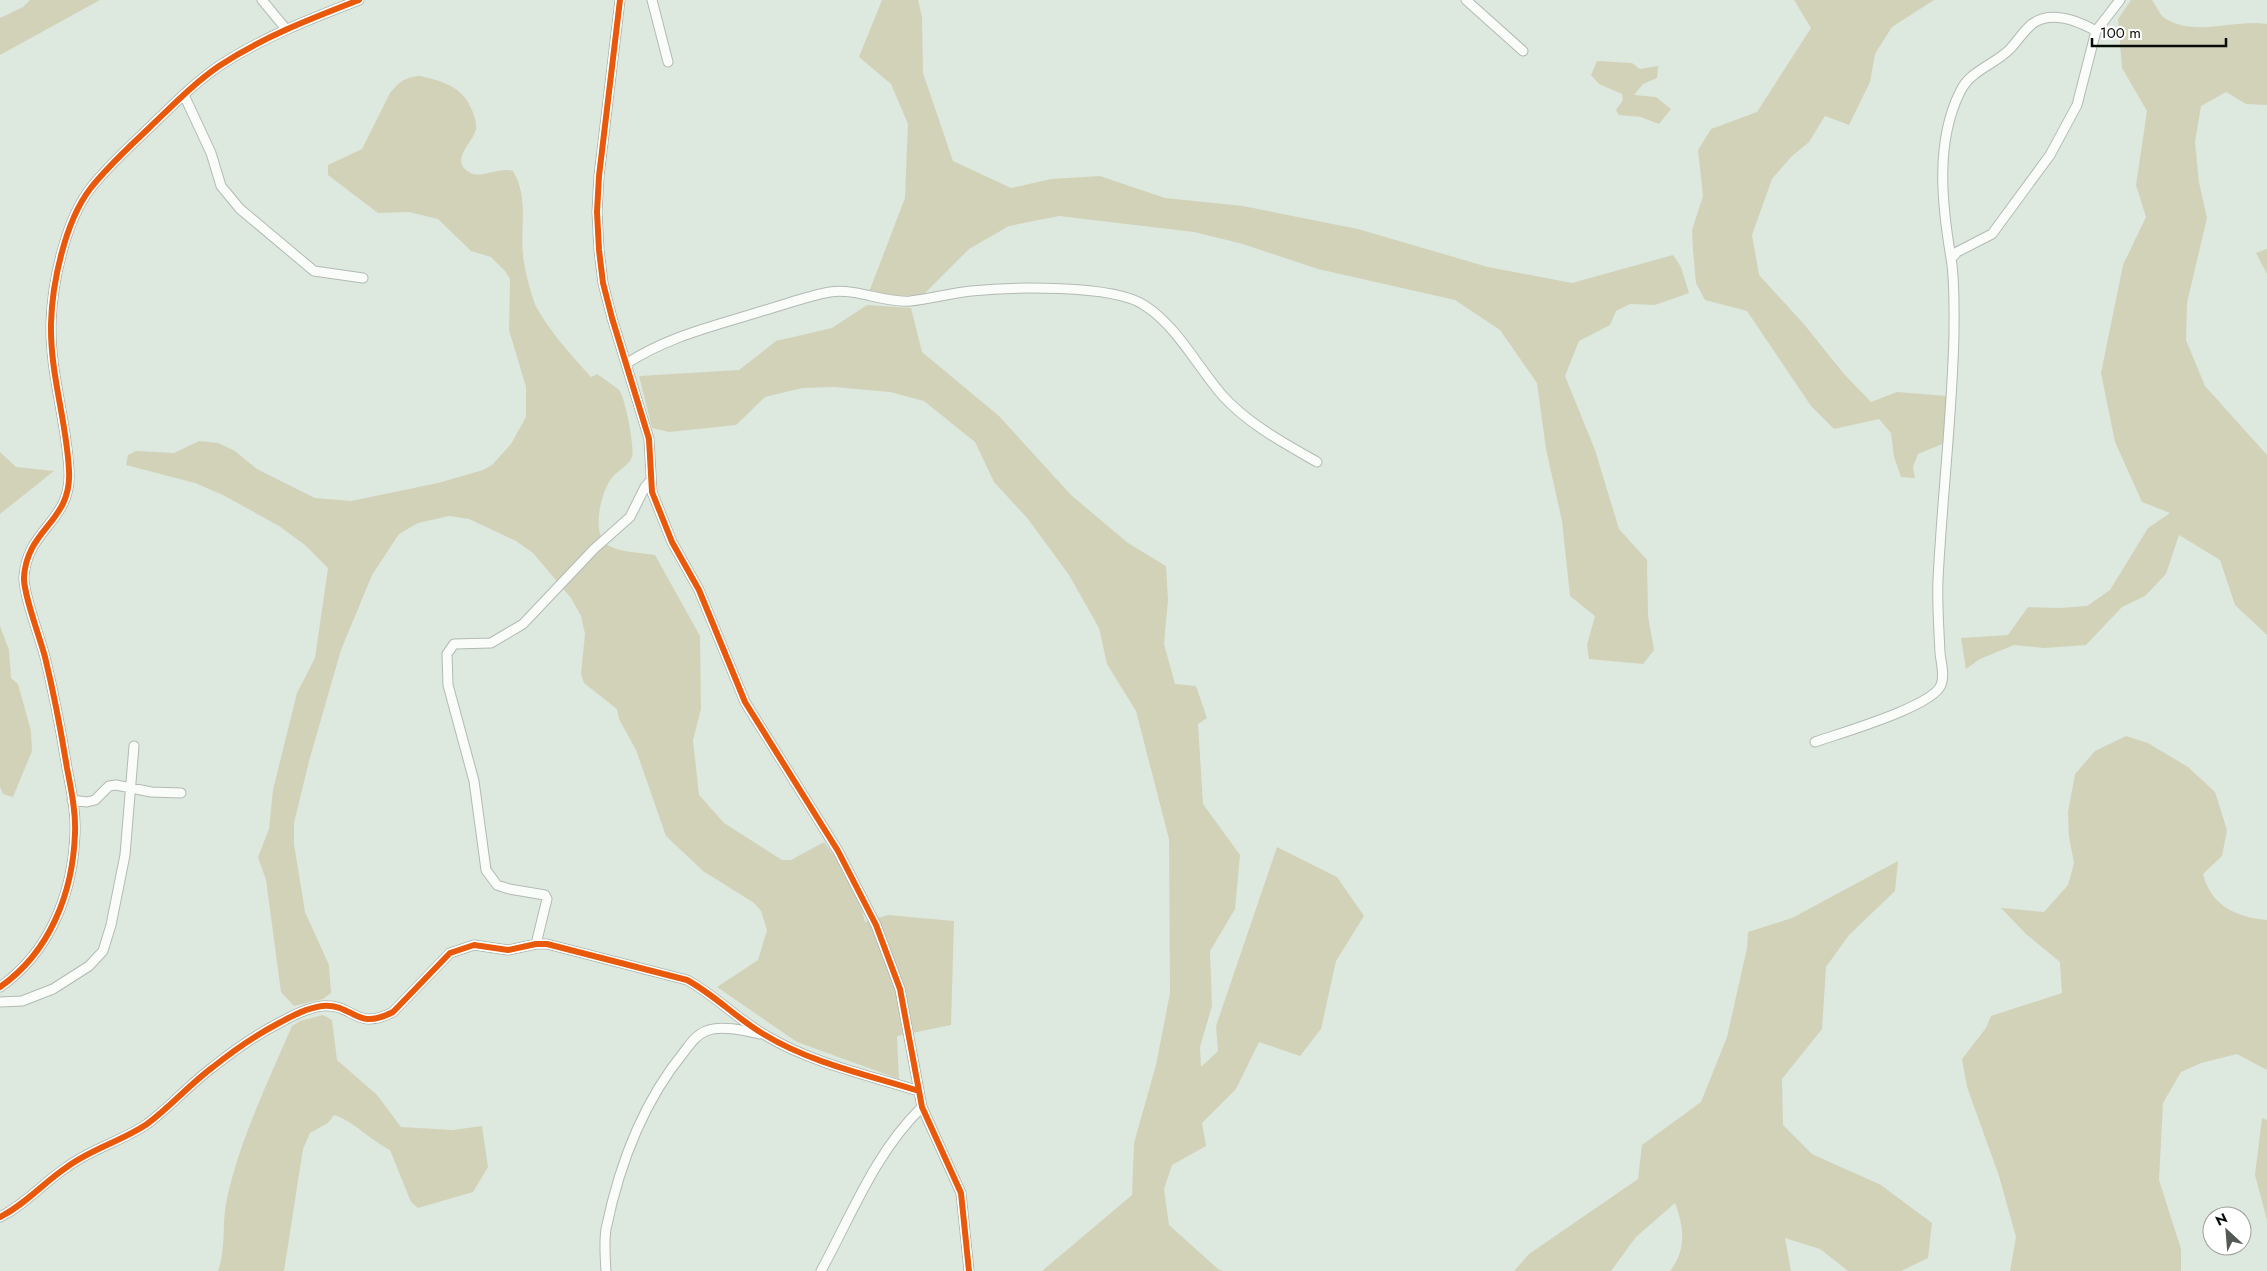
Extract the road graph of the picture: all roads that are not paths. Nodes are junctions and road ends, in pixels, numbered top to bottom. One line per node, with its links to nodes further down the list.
1 (262, 0): 7 (street)
2 (359, 0): 7 (street)
3 (620, 0): 14 (street)
4 (652, 0): 10 (street)
5 (1466, 0): 9 (street)
6 (2120, 0): 8 (street)
7 (286, 28): 11 (street)
8 (2096, 31): 12 (street); 12 (street)
9 (1523, 51)
10 (668, 62)
11 (184, 95): 13 (street); 21 (street)
12 (1951, 260): 17 (street)
13 (363, 278)
14 (626, 364): 15 (street); 16 (street)
15 (1317, 462)
16 (651, 480): 22 (street); 26 (street)
17 (1815, 742)
18 (134, 746): 19 (street)
19 (131, 787): 20 (street); 21 (street); 24 (street)
20 (181, 793)
21 (72, 800): 23 (street)
22 (536, 944): 25 (street); 28 (street)
23 (0, 987)
24 (0, 1002)
25 (764, 1035): 26 (street); 29 (street)
26 (919, 1091): 27 (street)
27 (922, 1107): 30 (street); 31 (street)
28 (0, 1217)
29 (606, 1271)
30 (821, 1271)
31 (969, 1271)

